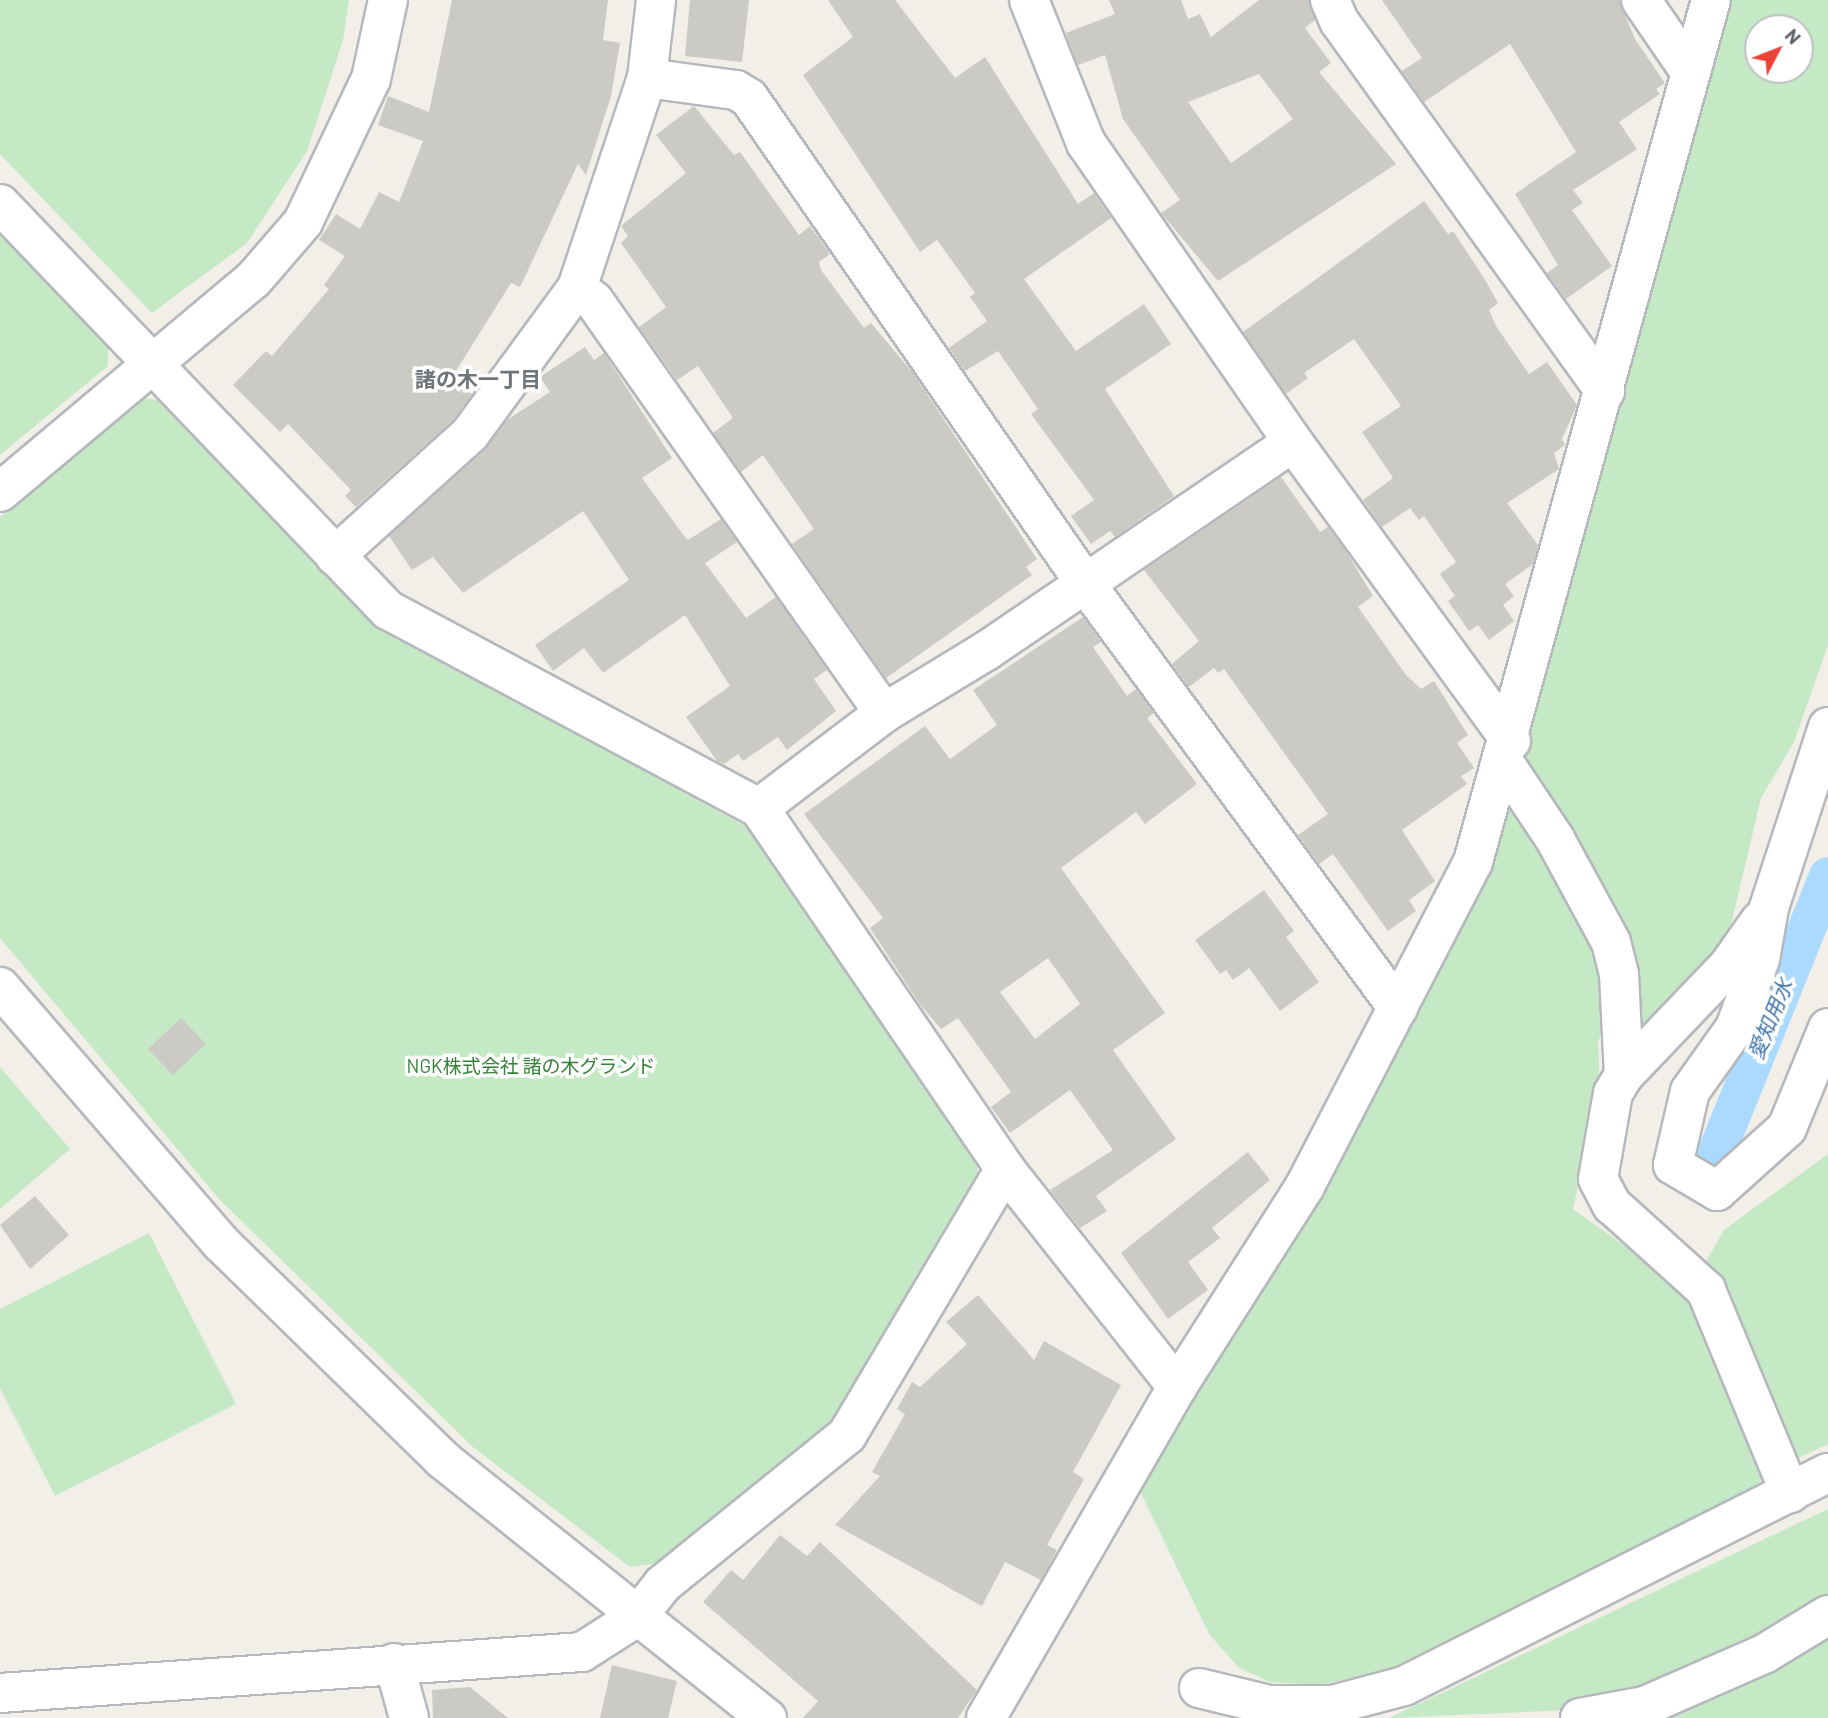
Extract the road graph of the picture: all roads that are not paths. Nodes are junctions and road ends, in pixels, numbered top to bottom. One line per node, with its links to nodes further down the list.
1 (388, 0): 11 (street)
2 (656, 0): 8 (street)
3 (1029, 0): 13 (street)
4 (1330, 0): 12 (street)
5 (1641, 0): 7 (street)
6 (1711, 0): 7 (street)
7 (1691, 73): 12 (street)
8 (647, 78): 10 (street); 16 (street)
9 (0, 204): 11 (street)
10 (577, 288): 15 (street); 17 (street)
11 (154, 365): 14 (street); 15 (street)
12 (1605, 391): 19 (street)
13 (1293, 442): 16 (street); 19 (street)
14 (0, 492)
15 (335, 556): 21 (street)
16 (1085, 583): 17 (street); 24 (street)
17 (884, 713): 21 (street)
18 (1828, 727): 20 (street)
19 (1508, 752): 24 (street); 26 (street)
20 (1821, 788): 22 (street)
21 (759, 808): 27 (street)
22 (1769, 908): 25 (street); 26 (street)
23 (0, 987): 32 (street)
24 (1398, 1008): 28 (street)
25 (1828, 1028)
26 (1624, 1075): 30 (street)
27 (1005, 1168): 28 (street); 32 (street)
28 (1177, 1387): 39 (street)
29 (1828, 1473): 30 (street)
30 (1790, 1493): 34 (street)
31 (1828, 1615): 40 (street)
32 (637, 1617): 33 (street); 38 (street)
33 (394, 1662): 36 (street); 37 (street)
34 (1199, 1688)
35 (0, 1693): 36 (street)
36 (38, 1705)
37 (409, 1718)
38 (766, 1718)
39 (986, 1718)
40 (1580, 1718)

